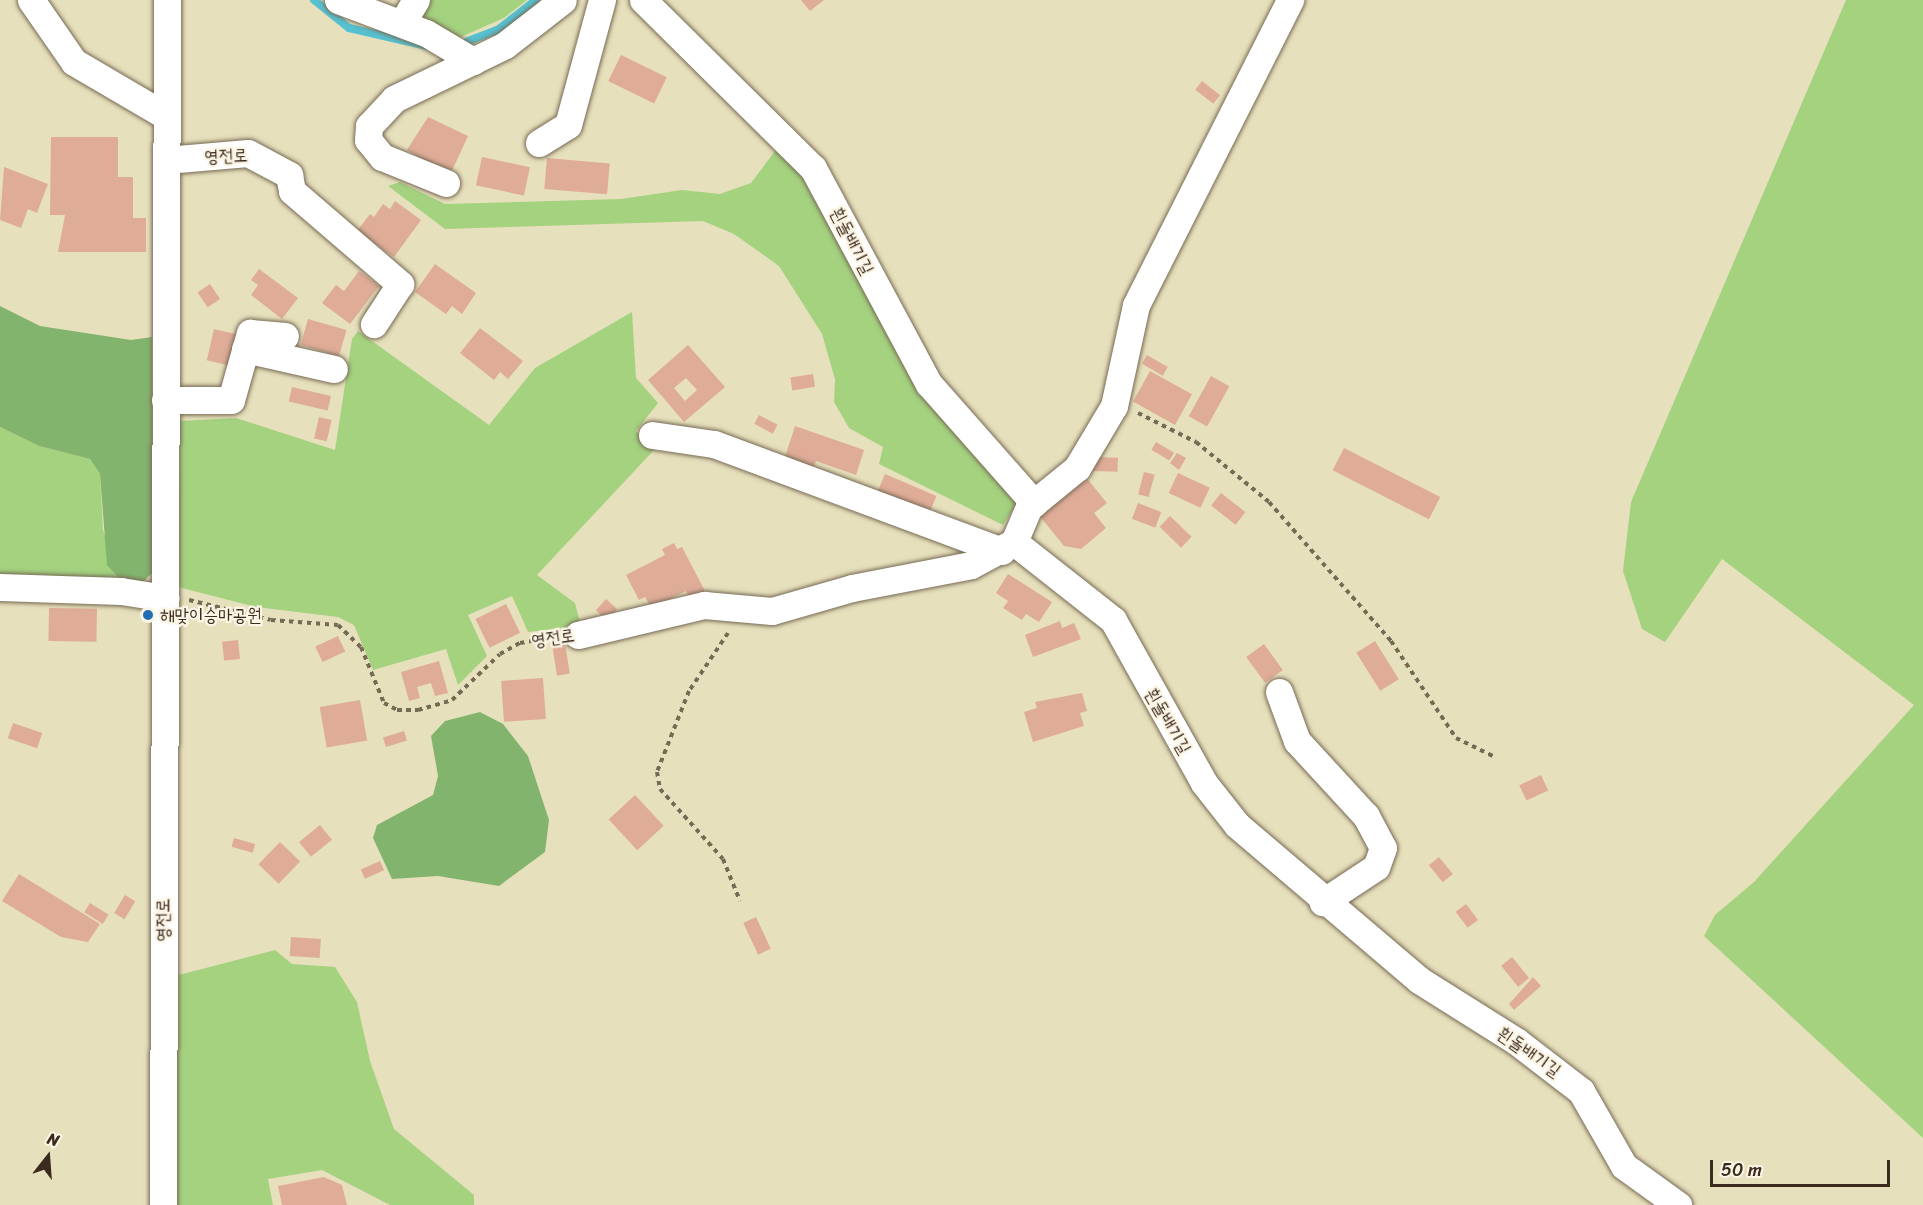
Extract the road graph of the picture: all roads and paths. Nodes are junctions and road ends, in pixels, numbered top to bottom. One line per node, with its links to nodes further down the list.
1 (31, 0): 11 (street)
2 (167, 0): 11 (street, 영전로)
3 (338, 0): 9 (street)
4 (416, 0): 9 (street)
5 (563, 0): 10 (street)
6 (602, 0): 12 (street)
7 (643, 0): 22 (street, 흰돌배기길)
8 (1290, 0): 20 (street)
9 (402, 23): 10 (street)
10 (473, 61): 14 (street)
11 (166, 116): 13 (street, 영전로)
12 (539, 143)
13 (166, 160): 15 (street, 영전로); 19 (street, 영전로)
14 (446, 183)
15 (374, 324)
16 (285, 336): 17 (street)
17 (245, 349): 18 (street); 19 (street)
18 (334, 369)
19 (165, 400): 25 (street, 영전로)
20 (1114, 406): 22 (street); 29 (path)
21 (652, 435): 23 (street, 흰돌배기길)
22 (1034, 503): 23 (street)
23 (1008, 547): 26 (street, 영전로); 31 (street, 흰돌배기길)
24 (0, 587): 25 (street)
25 (165, 598): 27 (path, 영전로); 32 (street, 영전로)
26 (755, 613): 27 (street, 영전로); 30 (path)
27 (578, 635)
28 (1279, 692): 31 (street)
29 (1495, 757)
30 (740, 902)
31 (1323, 902): 33 (street, 흰돌배기길)
32 (164, 1205)
33 (1678, 1205)

